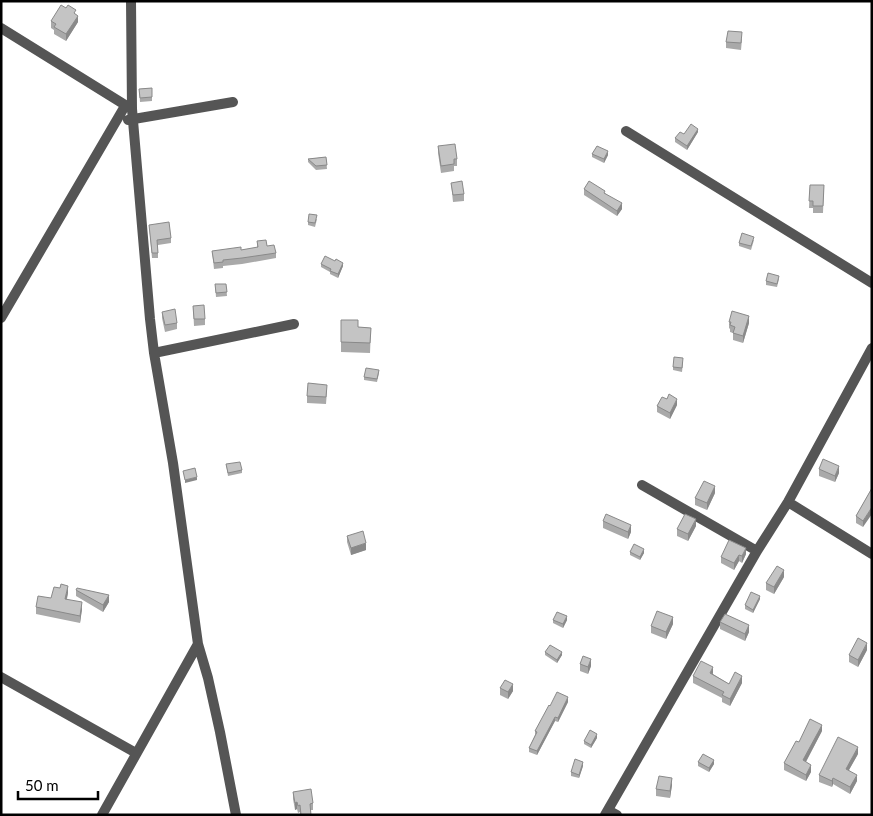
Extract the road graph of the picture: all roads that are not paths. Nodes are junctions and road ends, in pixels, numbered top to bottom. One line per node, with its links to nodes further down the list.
1 (131, 1): 4 (street)
2 (1, 28): 4 (street)
3 (233, 102): 4 (street)
4 (130, 111): 7 (street); 10 (street)
5 (626, 131): 6 (street)
6 (872, 283)
7 (1, 318)
8 (294, 324): 10 (street)
9 (872, 348): 12 (street)
10 (154, 352): 15 (street)
11 (642, 485): 13 (street)
12 (788, 502): 13 (street); 14 (street)
13 (757, 551): 18 (street)
14 (872, 554)
15 (198, 644): 17 (street); 20 (street)
16 (1, 676): 17 (street)
17 (136, 753): 19 (street)
18 (610, 813)
19 (102, 815)
20 (236, 815)

